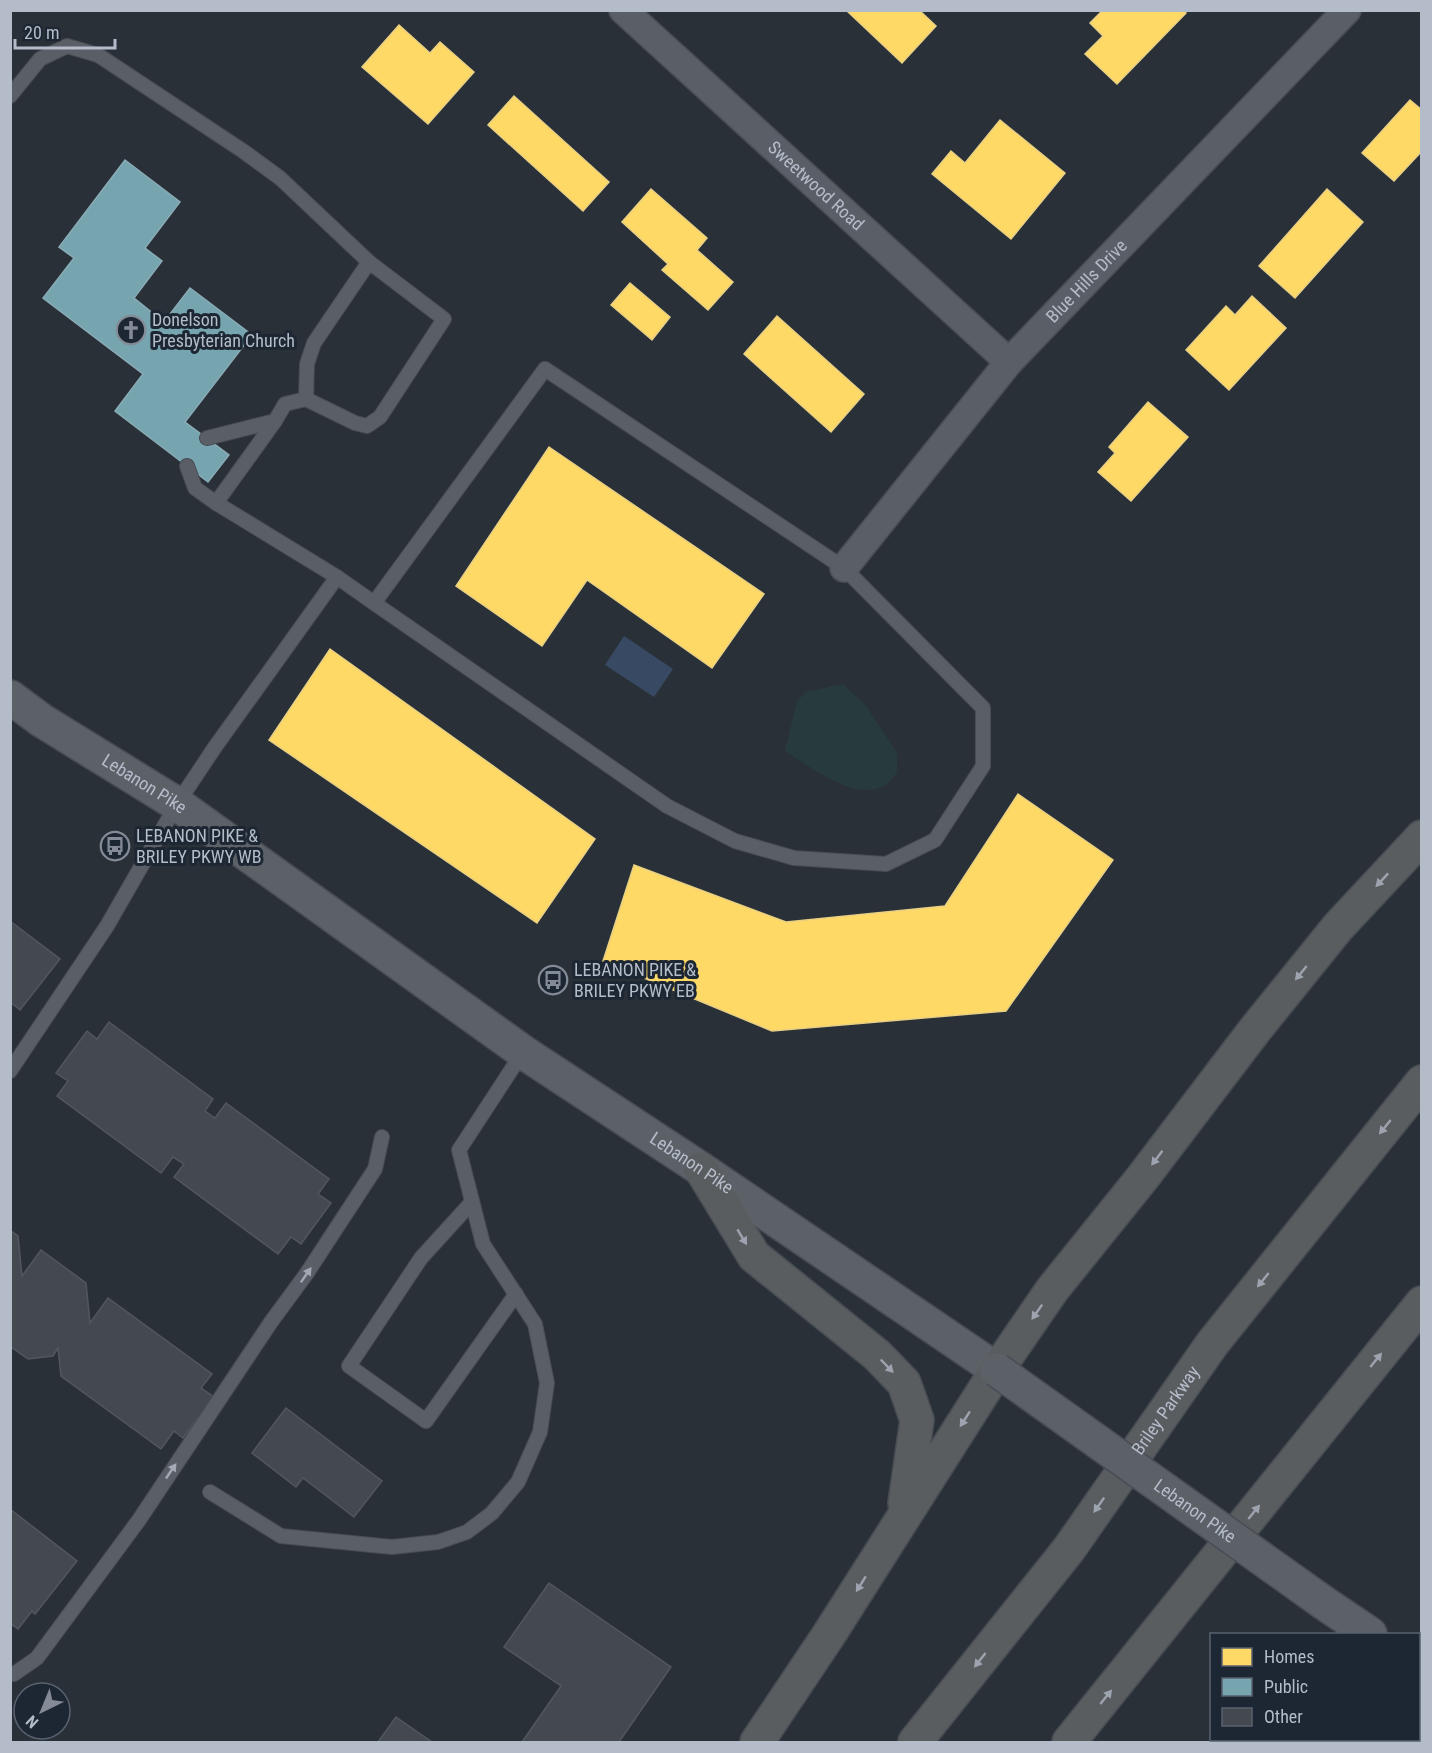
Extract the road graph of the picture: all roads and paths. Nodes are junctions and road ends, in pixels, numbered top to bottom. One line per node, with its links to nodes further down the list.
1 (623, 10): 5 (street, Sweetwood Road)
2 (1347, 10): 5 (street, Blue Hills Drive)
3 (10, 96): 4 (lane)
4 (369, 262): 6 (lane); 6 (lane)
5 (1009, 362): 11 (street, Blue Hills Drive)
6 (306, 399): 7 (lane)
7 (275, 421): 8 (lane); 10 (lane)
8 (207, 438)
9 (187, 466): 10 (lane)
10 (216, 503): 12 (lane)
11 (844, 568): 13 (lane); 13 (lane)
12 (337, 577): 13 (lane); 15 (lane)
13 (374, 603)
14 (12, 702): 15 (main road, Lebanon Pike)
15 (177, 804): 17 (main road, Lebanon Pike); 18 (lane)
16 (1422, 837): 25 (highway, one-way to 25)
17 (523, 1052): 21 (main road, Lebanon Pike); 22 (lane)
18 (10, 1071)
19 (1422, 1082): 31 (highway, Briley Parkway, one-way to 31)
20 (382, 1137): 29 (lane, one-way to 20)
21 (701, 1169): 25 (main road, Lebanon Pike); 27 (highway, one-way to 27)
22 (472, 1202): 23 (lane); 23 (lane)
23 (516, 1294): 26 (lane)
24 (1422, 1303): 32 (highway, one-way to 24)
25 (997, 1370): 27 (highway, one-way to 27); 28 (main road, Lebanon Pike, bridge)
26 (210, 1492)
27 (903, 1516): 30 (highway, one-way to 30)
28 (1367, 1633)
29 (10, 1674)
30 (757, 1743)
31 (915, 1743)
32 (1069, 1743)

